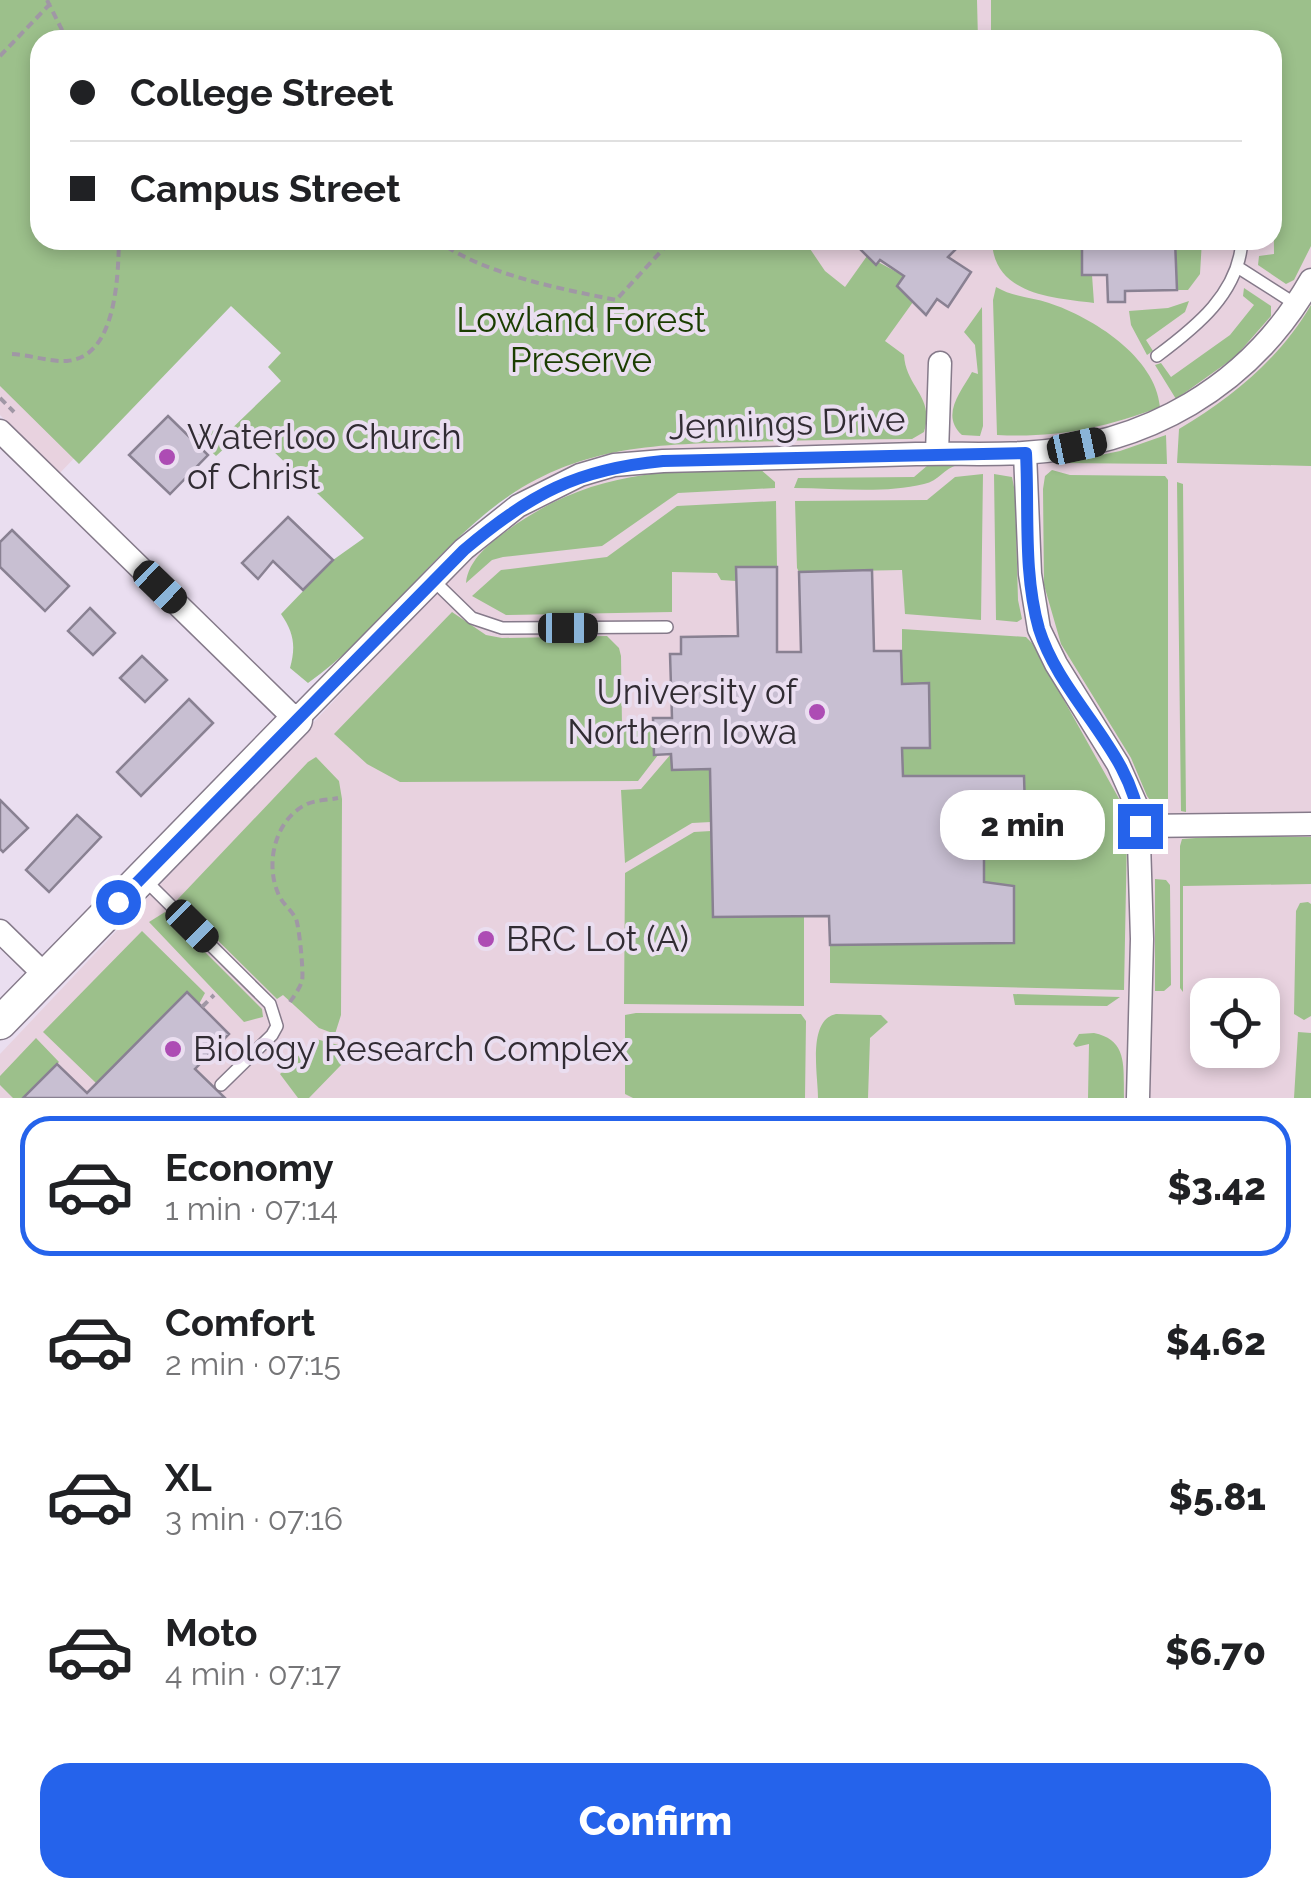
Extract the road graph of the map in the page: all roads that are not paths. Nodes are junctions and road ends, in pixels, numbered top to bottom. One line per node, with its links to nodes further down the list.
1 (1241, 250): 2 (lane)
2 (1238, 268): 4 (lane); 5 (lane)
3 (1311, 280): 4 (street, Jennings Drive)
4 (1297, 304): 9 (street, Jennings Drive)
5 (1156, 356)
6 (940, 363): 8 (street)
7 (0, 430): 12 (street)
8 (938, 453): 9 (street, Jennings Drive); 10 (street, Jennings Drive)
9 (1026, 453): 14 (street)
10 (434, 582): 11 (lane); 12 (street, Jennings Drive)
11 (667, 627)
12 (296, 720): 15 (street)
13 (1311, 824): 14 (street)
14 (1140, 826): 20 (street)
15 (142, 877): 17 (street); 19 (lane)
16 (0, 931): 17 (street)
17 (46, 976): 18 (street)
18 (0, 1024)
19 (221, 1085)
20 (1138, 1098)

